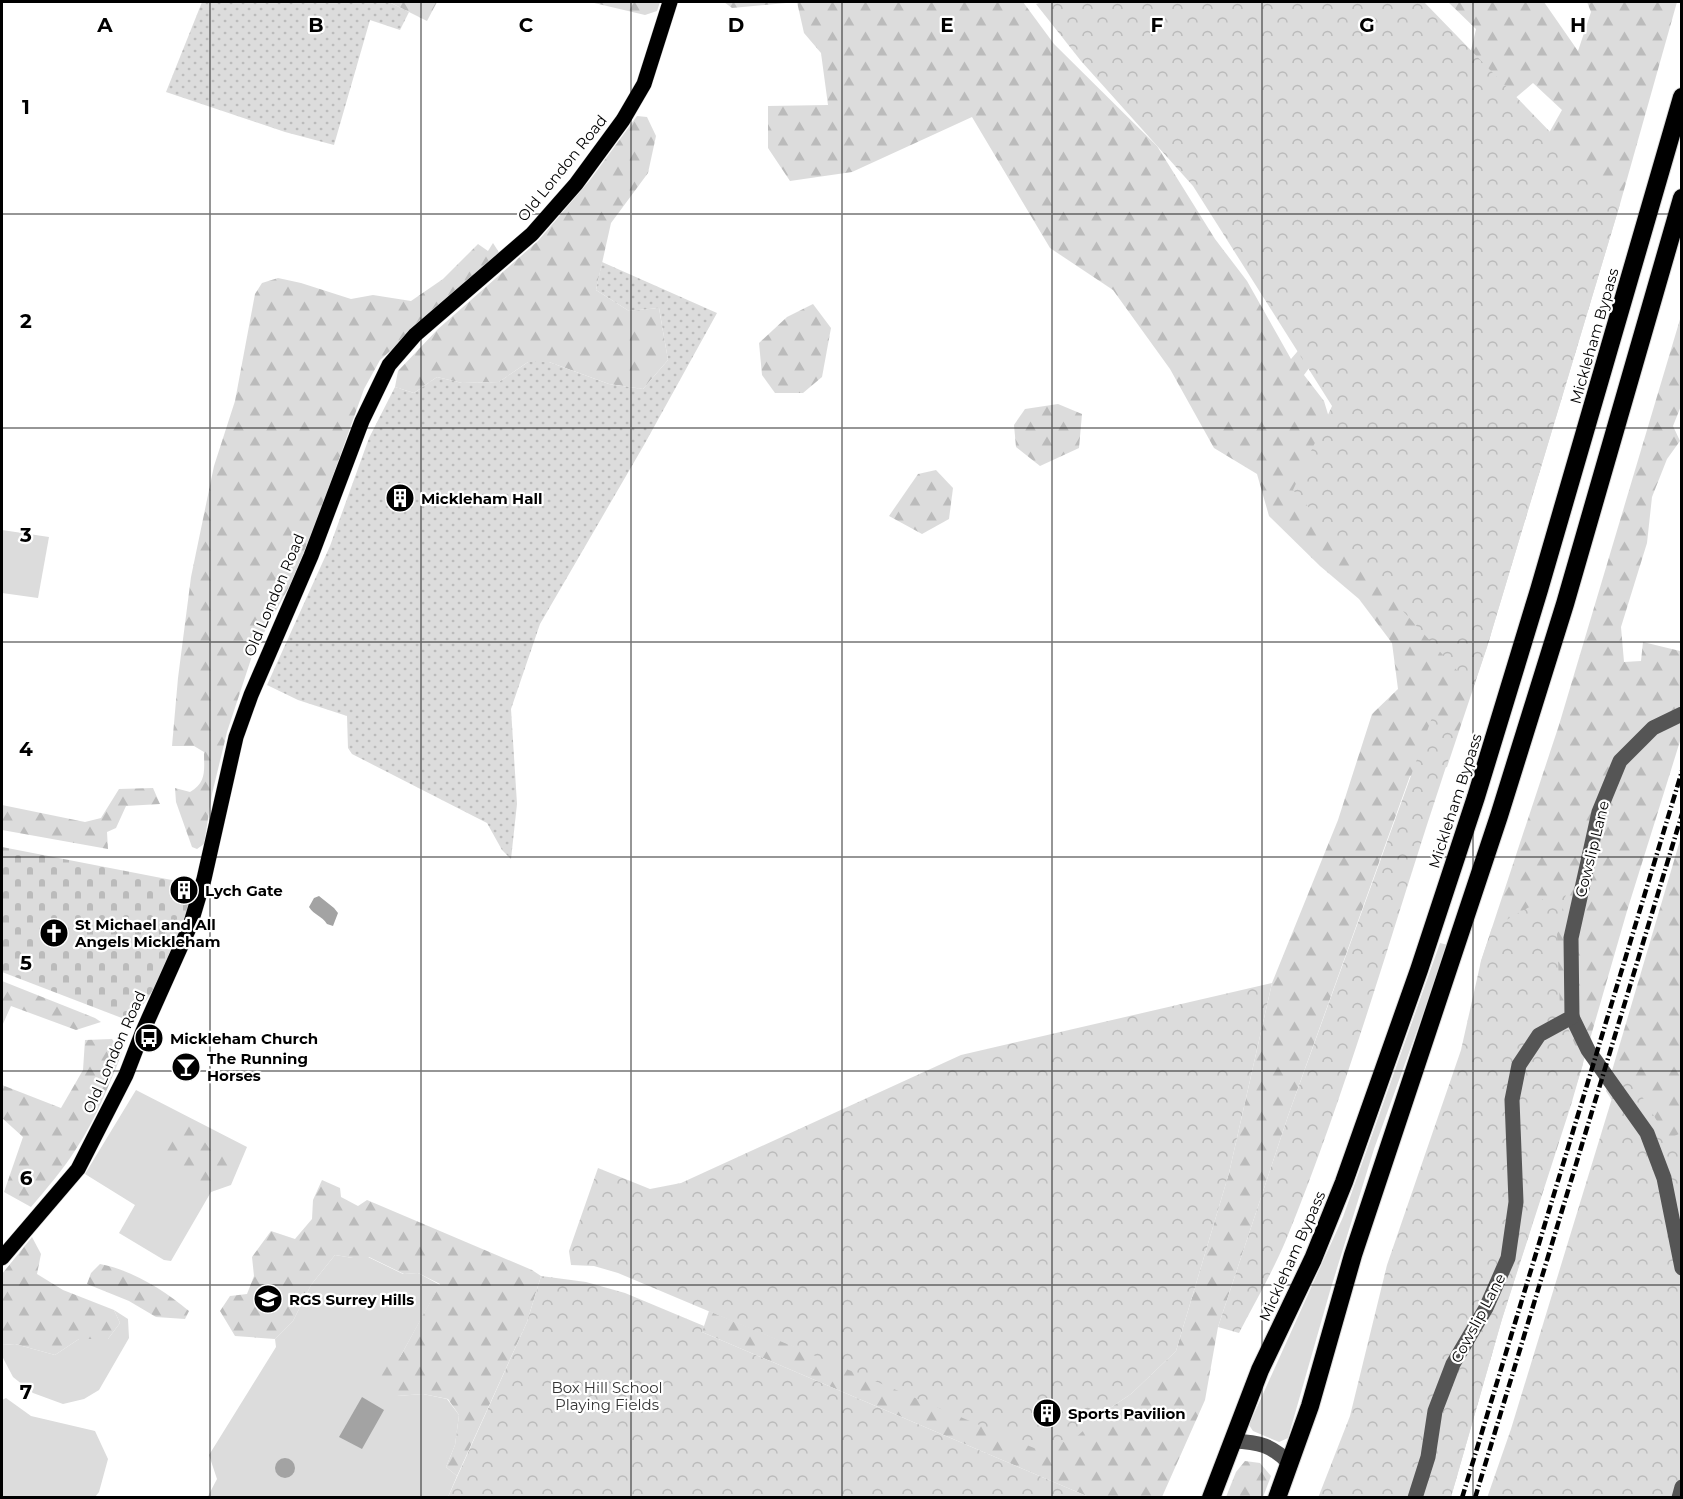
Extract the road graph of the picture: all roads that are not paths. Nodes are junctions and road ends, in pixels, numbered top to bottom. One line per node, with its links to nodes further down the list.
1 (670, 2): 6 (main road, Old London Road)
2 (1682, 97): 8 (highway, Mickleham Bypass)
3 (1682, 198): 9 (highway)
4 (1682, 714): 5 (street, Cowslip Lane)
5 (1572, 1017): 7 (street, Cowslip Lane); 13 (street, Cowslip Lane)
6 (2, 1258)
7 (1682, 1268)
8 (1233, 1441): 9 (street); 11 (highway, Mickleham Bypass)
9 (1290, 1464): 12 (highway)
10 (1682, 1487): 14 (street)
11 (1211, 1497)
12 (1277, 1497)
13 (1415, 1497)
14 (1679, 1497)

